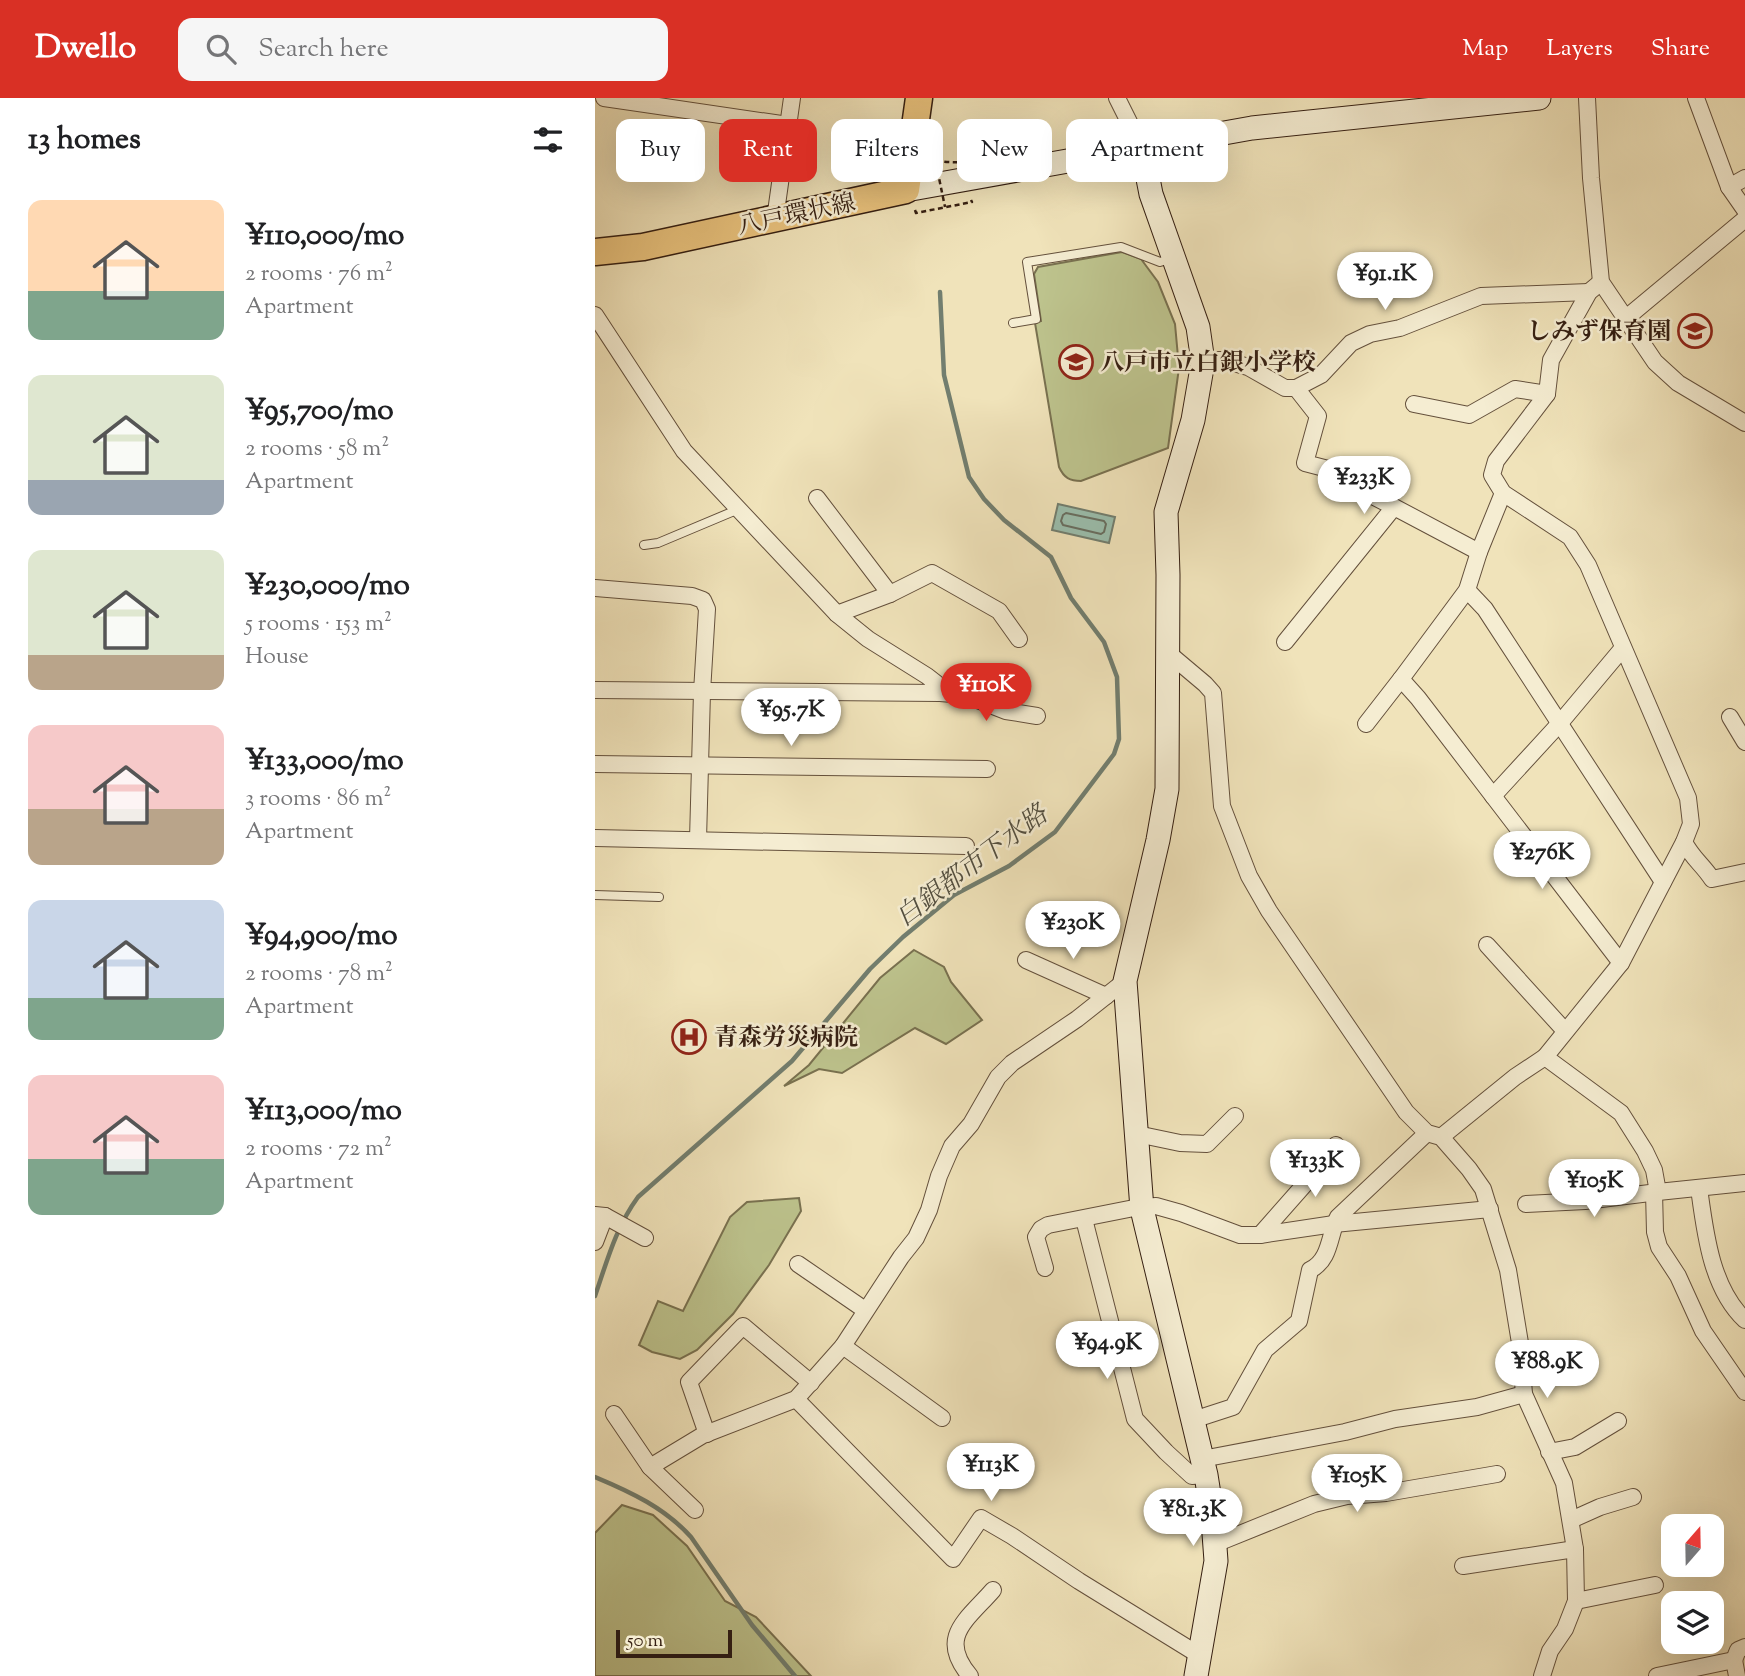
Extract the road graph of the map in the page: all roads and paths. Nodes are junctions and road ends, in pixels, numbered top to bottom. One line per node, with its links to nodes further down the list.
1 (604, 98): 9 (street)
2 (792, 98): 10 (street)
3 (919, 98): 19 (main road)
4 (1117, 98): 11 (street)
5 (1539, 98): 8 (street)
6 (1587, 98): 27 (street)
7 (1696, 98): 18 (street)
8 (1376, 107): 12 (street)
9 (747, 119)
10 (789, 119)
11 (1128, 119)
12 (1228, 132)
13 (1066, 165): 19 (street)
14 (1745, 178): 18 (street)
15 (780, 182): 23 (street)
16 (940, 182): 21 (path, bridge)
17 (1149, 182): 26 (street)
18 (1730, 187): 22 (street)
19 (910, 200): 21 (path); 23 (main road, 八戸環状線)
20 (971, 200): 21 (path)
21 (945, 207)
22 (1745, 210)
23 (775, 219): 25 (main road, 八戸環状線)
24 (1745, 219): 29 (street)
25 (595, 252)
26 (1173, 258): 30 (lane); 31 (street)
27 (1595, 287): 29 (street); 32 (street); 33 (street)
28 (595, 315): 39 (street)
29 (1625, 319): 35 (street)
30 (1013, 323)
31 (1203, 362): 32 (street); 49 (street)
32 (1296, 388): 38 (street)
33 (1547, 394): 34 (street); 36 (street)
34 (1414, 404)
35 (1745, 423)
36 (1503, 494): 41 (street); 48 (street)
37 (817, 498): 44 (street)
38 (1394, 507): 41 (street); 47 (street)
39 (739, 509): 40 (lane); 45 (street)
40 (644, 545)
41 (1479, 552): 43 (street)
42 (595, 588): 52 (street)
43 (1467, 590): 50 (street); 56 (street)
44 (890, 594): 45 (street); 46 (street)
45 (837, 614): 53 (street)
46 (1019, 639)
47 (1285, 642)
48 (1622, 649): 56 (street); 65 (street)
49 (1167, 652): 74 (street); 80 (street)
50 (1401, 679): 57 (street); 62 (street)
51 (595, 690): 52 (street)
52 (702, 692): 53 (street); 60 (street)
53 (940, 693): 54 (street)
54 (1037, 716)
55 (1730, 717): 58 (street)
56 (1560, 723): 62 (street); 68 (street)
57 (1366, 724)
58 (1745, 742)
59 (595, 764): 60 (street)
60 (700, 765): 61 (street); 64 (street)
61 (987, 769)
62 (1493, 796): 73 (street)
63 (595, 838): 64 (street)
64 (698, 841): 66 (street)
65 (1684, 842): 67 (street); 68 (street)
66 (966, 846)
67 (1745, 872)
68 (1663, 882): 73 (street)
69 (595, 895): 70 (lane)
70 (659, 897)
71 (1487, 945): 76 (street)
72 (1026, 960): 75 (street)
73 (1621, 963): 76 (street)
74 (1125, 981): 75 (street); 79 (street)
75 (1106, 996): 96 (street)
76 (1565, 1031): 77 (street)
77 (1545, 1057): 80 (street); 84 (street)
78 (1235, 1116): 79 (street)
79 (1137, 1134): 86 (street)
80 (1434, 1135): 87 (street); 90 (street)
81 (1336, 1145): 91 (street)
82 (1745, 1183): 83 (street)
83 (1699, 1188): 84 (street); 97 (street)
84 (1656, 1192): 85 (street); 100 (street)
85 (1527, 1204)
86 (1142, 1209): 89 (street); 91 (street); 105 (street)
87 (1490, 1209): 90 (street); 101 (street)
88 (600, 1215): 92 (street); 93 (street)
89 (1084, 1219): 95 (street); 110 (street)
90 (1335, 1224): 91 (street); 105 (street)
91 (1260, 1235)
92 (645, 1238)
93 (595, 1242)
94 (798, 1264): 96 (street)
95 (1045, 1268)
96 (865, 1310): 98 (street)
97 (1745, 1320)
98 (843, 1346): 99 (street); 104 (street)
99 (811, 1383): 102 (street); 107 (street)
100 (1745, 1392)
101 (1524, 1394): 108 (street); 110 (street)
102 (796, 1399): 107 (street); 122 (street)
103 (614, 1414): 109 (street)
104 (942, 1418)
105 (1193, 1420): 110 (street)
106 (1618, 1421): 108 (street)
107 (707, 1434): 109 (street)
108 (1549, 1452): 114 (street)
109 (650, 1467): 113 (street)
110 (1204, 1467): 115 (street)
111 (1497, 1474): 115 (street)
112 (1633, 1497): 114 (street)
113 (695, 1510)
114 (1571, 1520): 116 (street)
115 (1215, 1544): 122 (street)
116 (1575, 1549): 117 (street); 120 (street)
117 (1463, 1566)
118 (1655, 1585): 120 (street)
119 (993, 1590): 124 (street)
120 (1576, 1601): 125 (street)
121 (1745, 1647): 123 (street)
122 (1198, 1665)
123 (1736, 1668): 126 (street)
124 (970, 1676)
125 (1542, 1676)
126 (1657, 1676)

